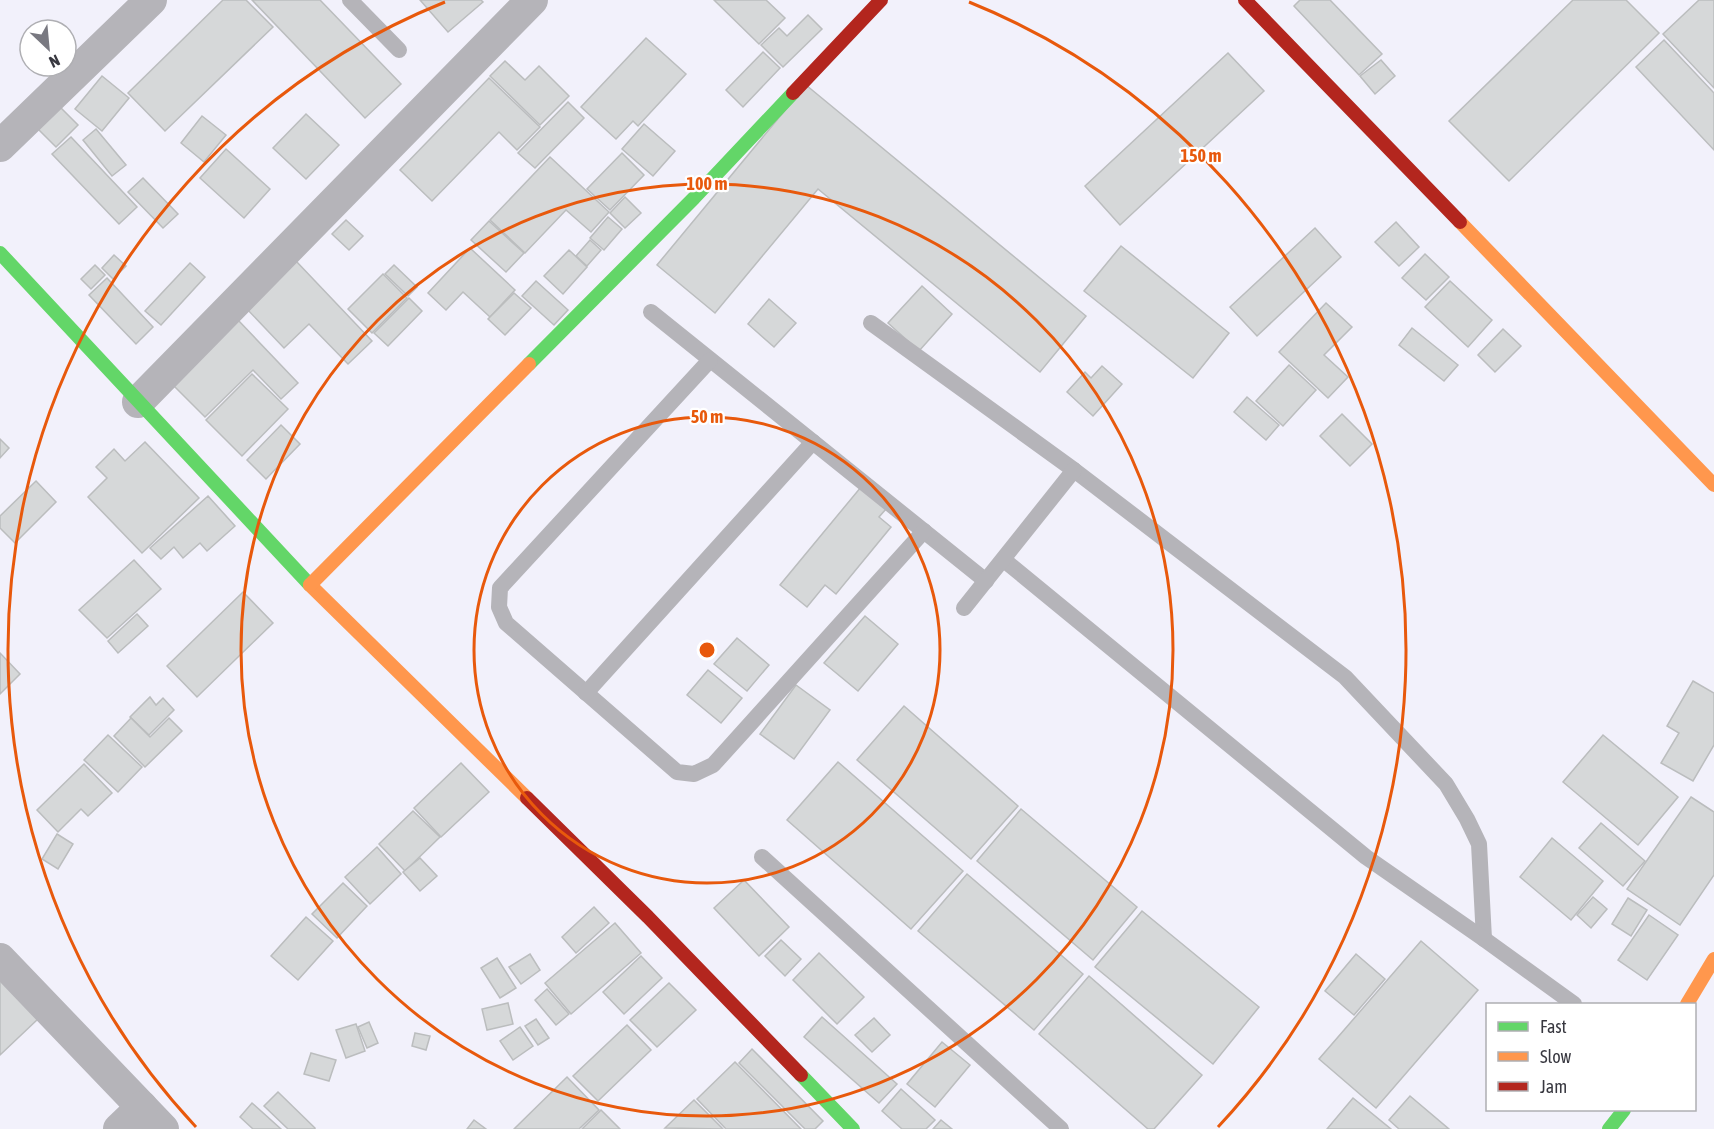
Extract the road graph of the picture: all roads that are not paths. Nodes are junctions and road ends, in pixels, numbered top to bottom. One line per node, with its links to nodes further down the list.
1 (151, 0): 7 (street)
2 (350, 0): 6 (lane)
3 (532, 0): 12 (street)
4 (881, 0): 19 (main road)
5 (1258, 5): 15 (main road)
6 (399, 50)
7 (0, 146)
8 (0, 253): 12 (main road)
9 (651, 312): 11 (lane)
10 (871, 323): 14 (lane)
11 (710, 360): 13 (lane); 21 (lane)
12 (138, 402): 19 (main road)
13 (813, 442): 16 (lane); 21 (lane)
14 (1074, 470): 17 (lane); 23 (lane)
15 (1714, 486)
16 (924, 531): 18 (lane); 21 (lane)
17 (1004, 560): 18 (lane); 23 (lane)
18 (986, 581): 20 (lane)
19 (310, 585): 31 (main road)
20 (964, 608)
21 (586, 693)
22 (762, 857): 32 (lane)
23 (1484, 939): 26 (lane)
24 (1714, 958): 27 (main road)
25 (0, 959): 29 (street)
26 (1571, 1003)
27 (1688, 1003)
28 (1623, 1111): 33 (main road)
29 (153, 1118): 30 (street)
30 (119, 1129)
31 (853, 1129)
32 (1061, 1129)
33 (1610, 1129)

